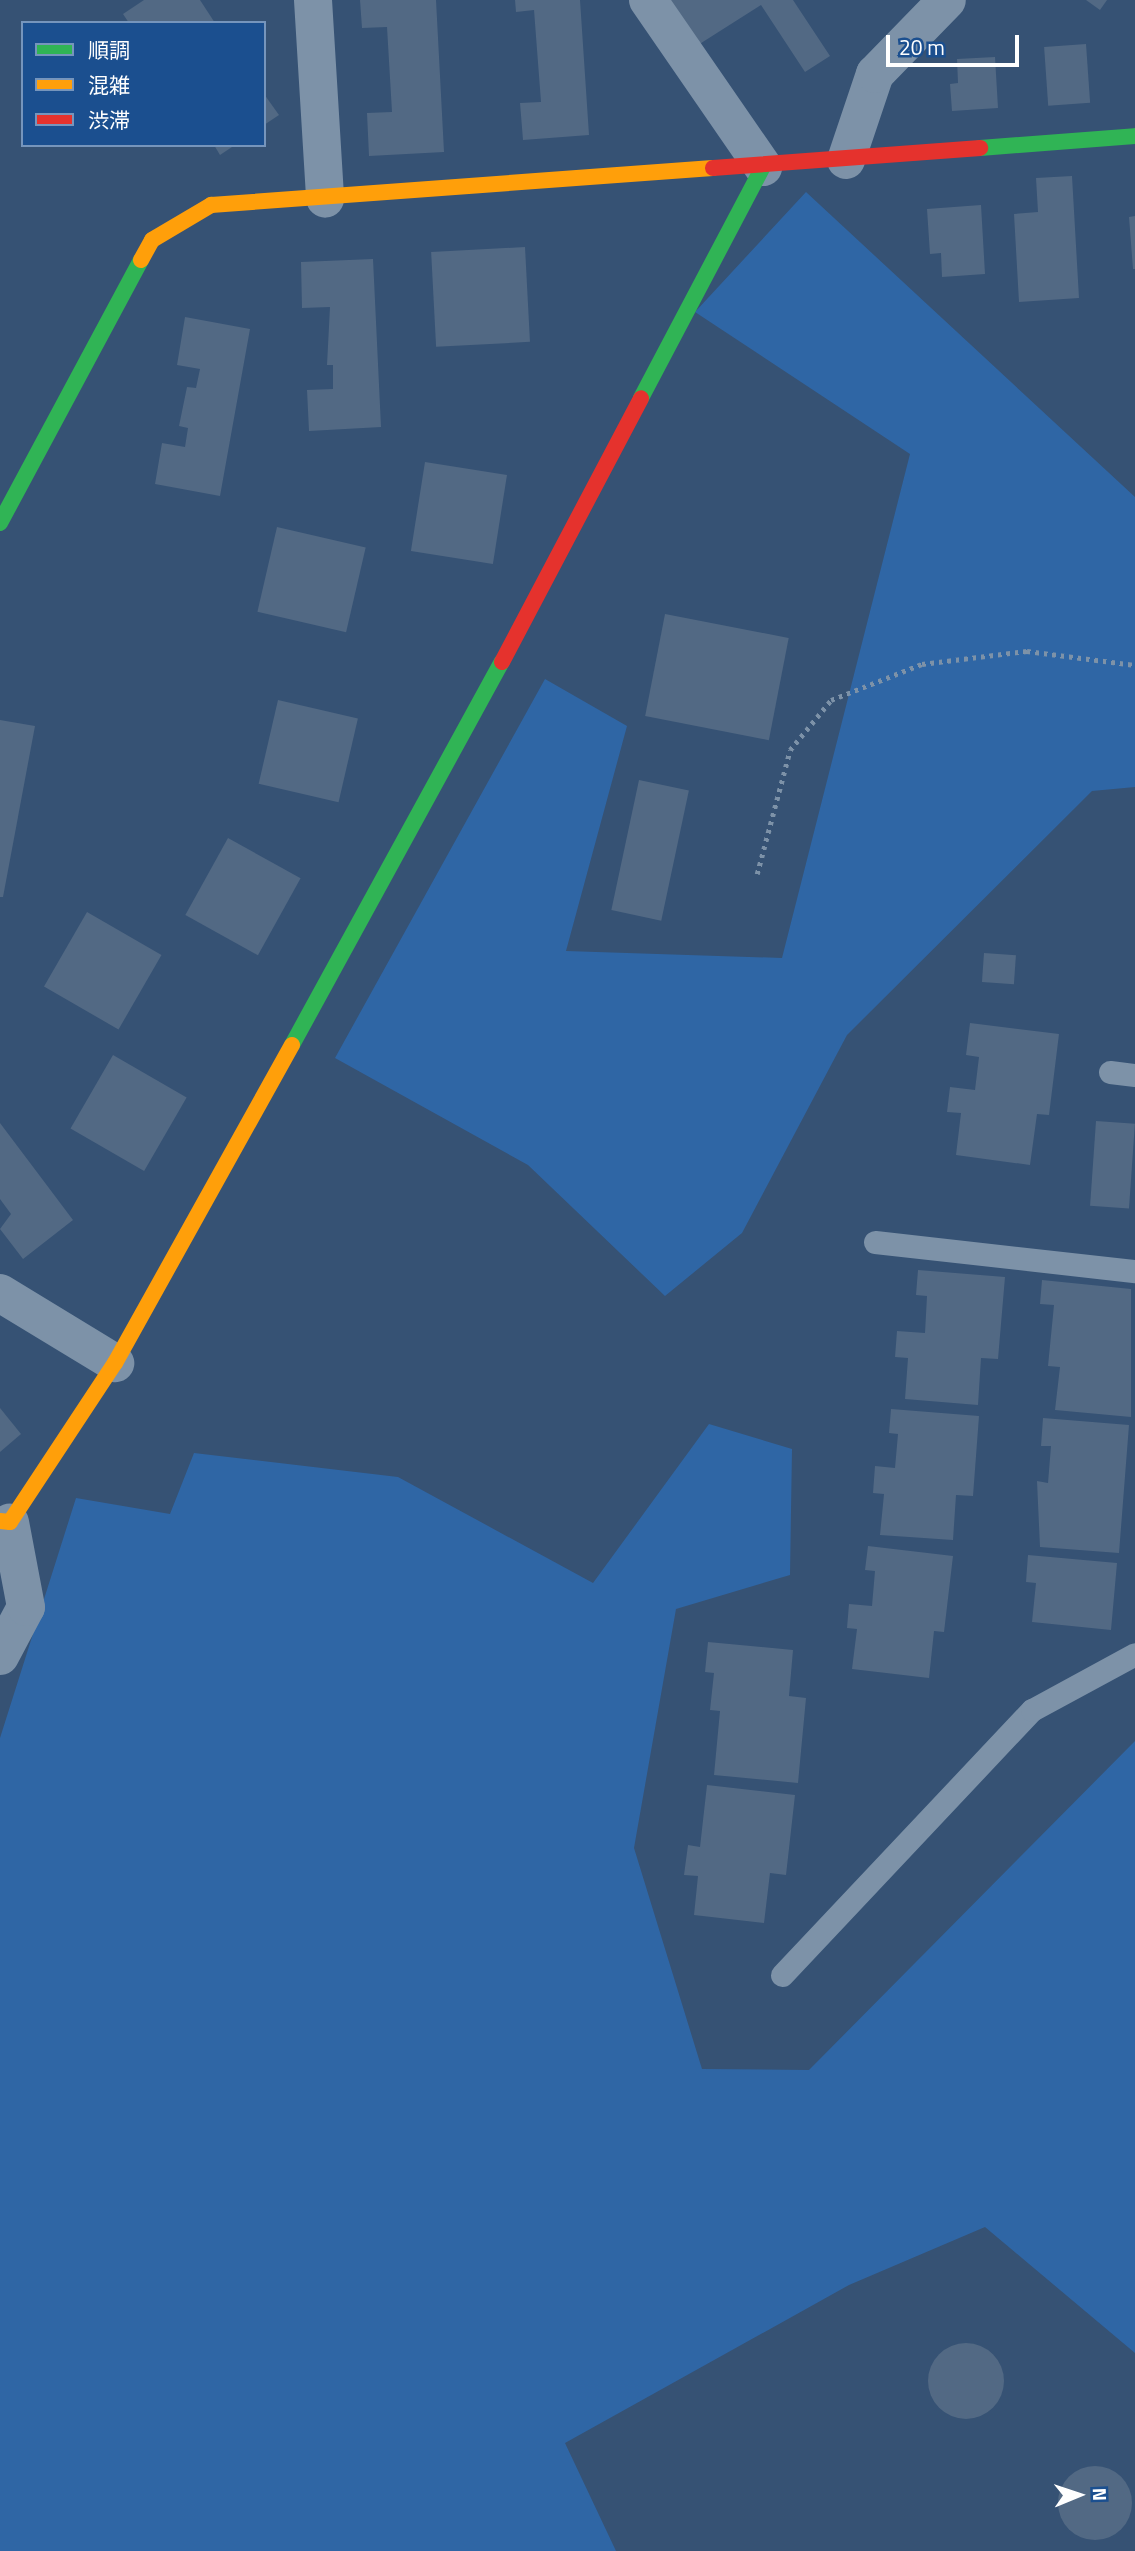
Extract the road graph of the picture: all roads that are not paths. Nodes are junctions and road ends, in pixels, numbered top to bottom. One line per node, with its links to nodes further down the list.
1 (313, 0): 7 (street)
2 (648, 0): 6 (street)
3 (947, 0): 5 (street)
4 (1135, 136): 5 (street)
5 (846, 160): 6 (street)
6 (763, 167): 7 (street); 14 (street)
7 (325, 199): 8 (street)
8 (0, 523)
9 (1110, 1072): 10 (lane)
10 (1135, 1075)
11 (875, 1242): 12 (lane)
12 (1135, 1271)
13 (0, 1293): 14 (street)
14 (115, 1363): 15 (street)
15 (5, 1521): 17 (street)
16 (1135, 1654): 18 (lane)
17 (0, 1656)
18 (782, 1975)

